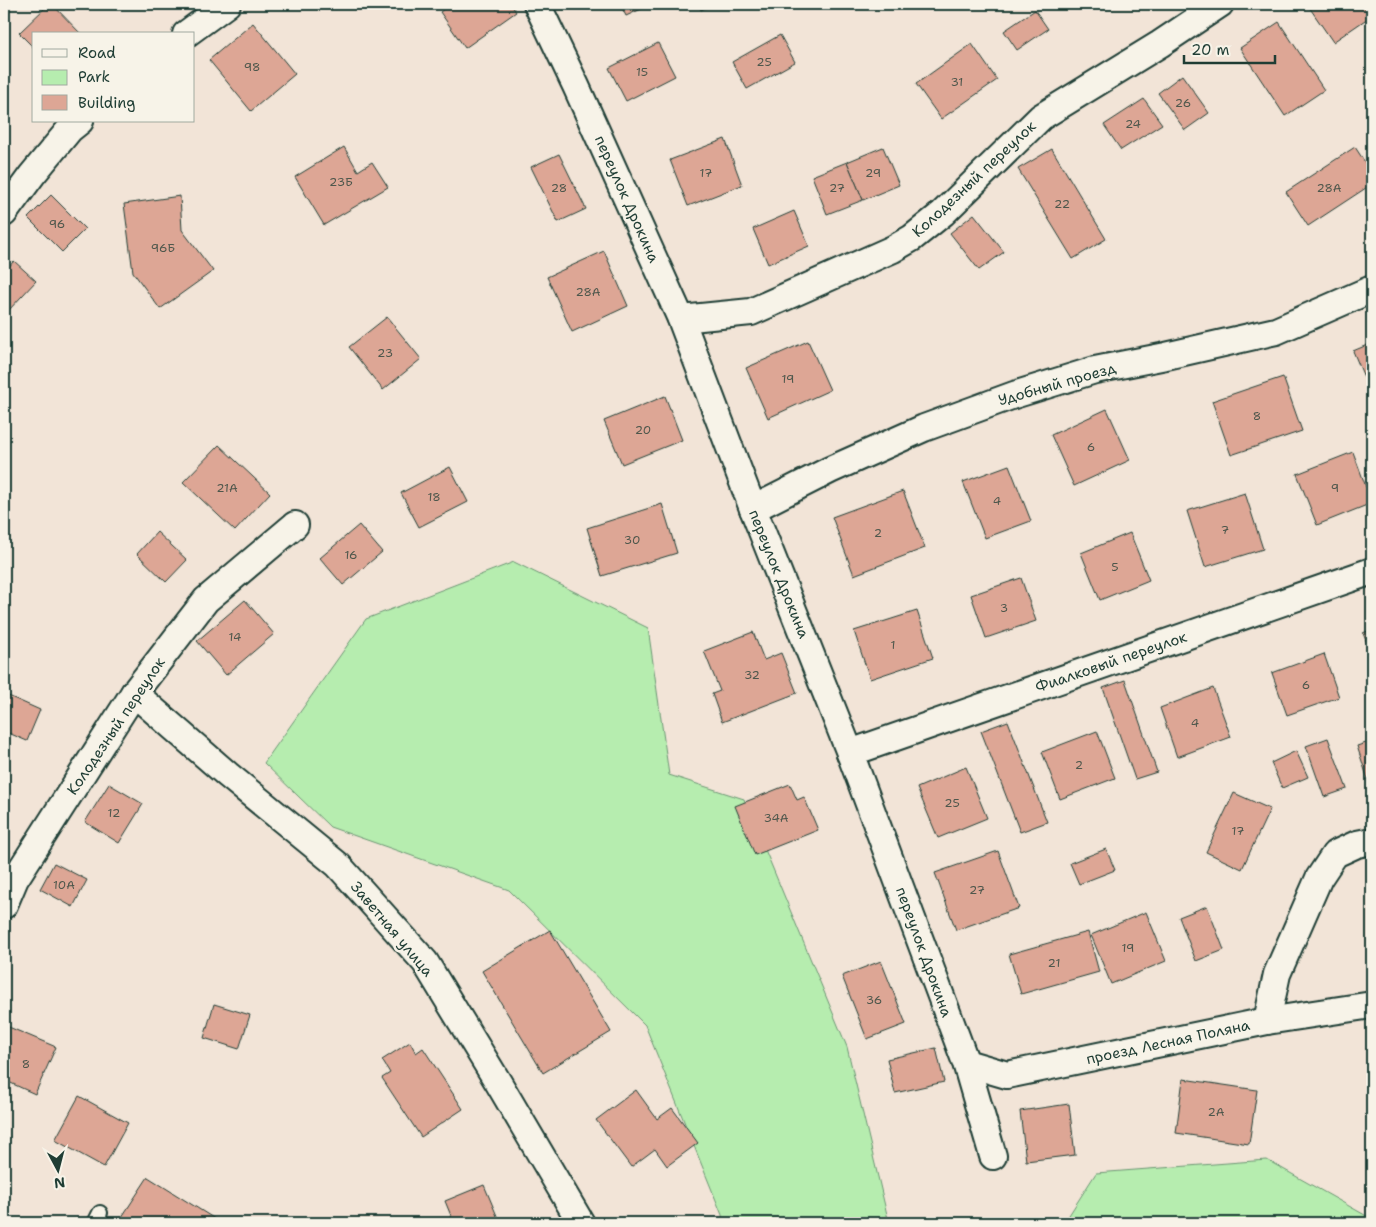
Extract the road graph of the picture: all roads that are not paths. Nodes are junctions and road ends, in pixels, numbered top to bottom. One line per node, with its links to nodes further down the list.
1 (227, 4): 4 (street)
2 (537, 4): 8 (street, переулок Дрокина)
3 (1220, 4): 8 (street, Колодезный переулок)
4 (189, 32)
5 (79, 122): 6 (street)
6 (4, 213)
7 (1372, 289): 9 (street, Удобный проезд)
8 (681, 319): 9 (street, переулок Дрокина)
9 (753, 509): 13 (street, переулок Дрокина)
10 (295, 525): 12 (street, Колодезный переулок)
11 (1372, 571): 13 (street, Фиалковый переулок)
12 (134, 692): 15 (street, Колодезный переулок); 20 (street, Заветная улица)
13 (850, 753): 18 (street, переулок Дрокина)
14 (1372, 841): 17 (street)
15 (4, 905)
16 (1372, 1005): 17 (street, проезд Лесная Поляна)
17 (1267, 1021): 18 (street, проезд Лесная Поляна)
18 (966, 1063): 19 (street, переулок Дрокина)
19 (993, 1156)
20 (581, 1223)

